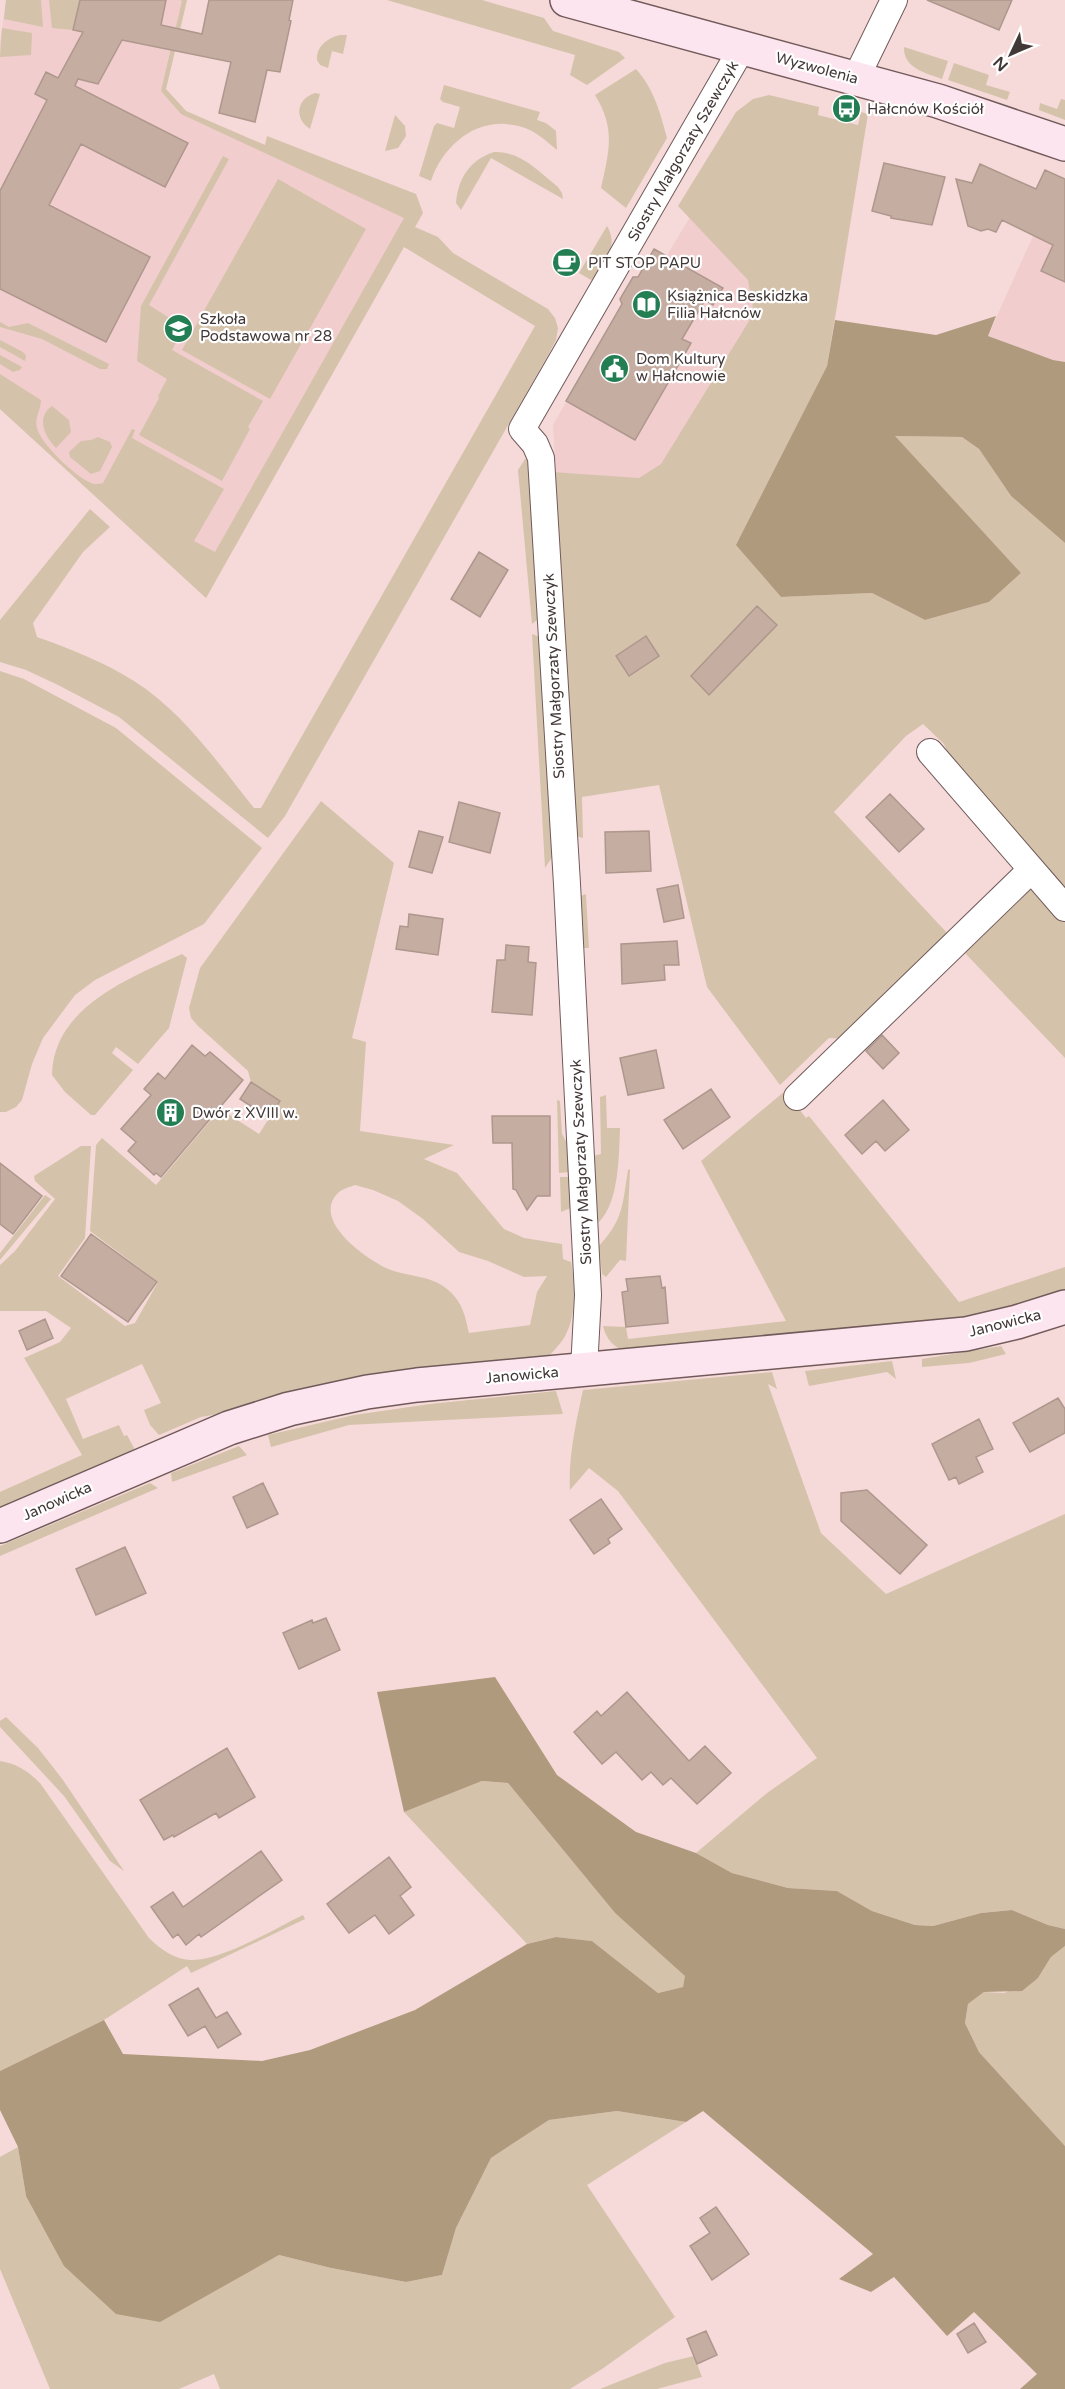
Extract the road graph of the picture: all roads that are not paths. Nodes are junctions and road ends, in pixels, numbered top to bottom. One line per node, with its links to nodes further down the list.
1 (567, 0): 3 (street, Wyzwolenia)
2 (894, 0): 4 (street)
3 (742, 48): 4 (street, Wyzwolenia); 11 (street, Siostry Małgorzaty Szewczyk)
4 (856, 78): 5 (street, Wyzwolenia)
5 (1065, 144)
6 (930, 752): 7 (street)
7 (1031, 870): 8 (street); 9 (street)
8 (1065, 908)
9 (797, 1097)
10 (1065, 1307): 11 (street, Janowicka)
11 (584, 1369): 12 (street, Janowicka)
12 (0, 1526)

